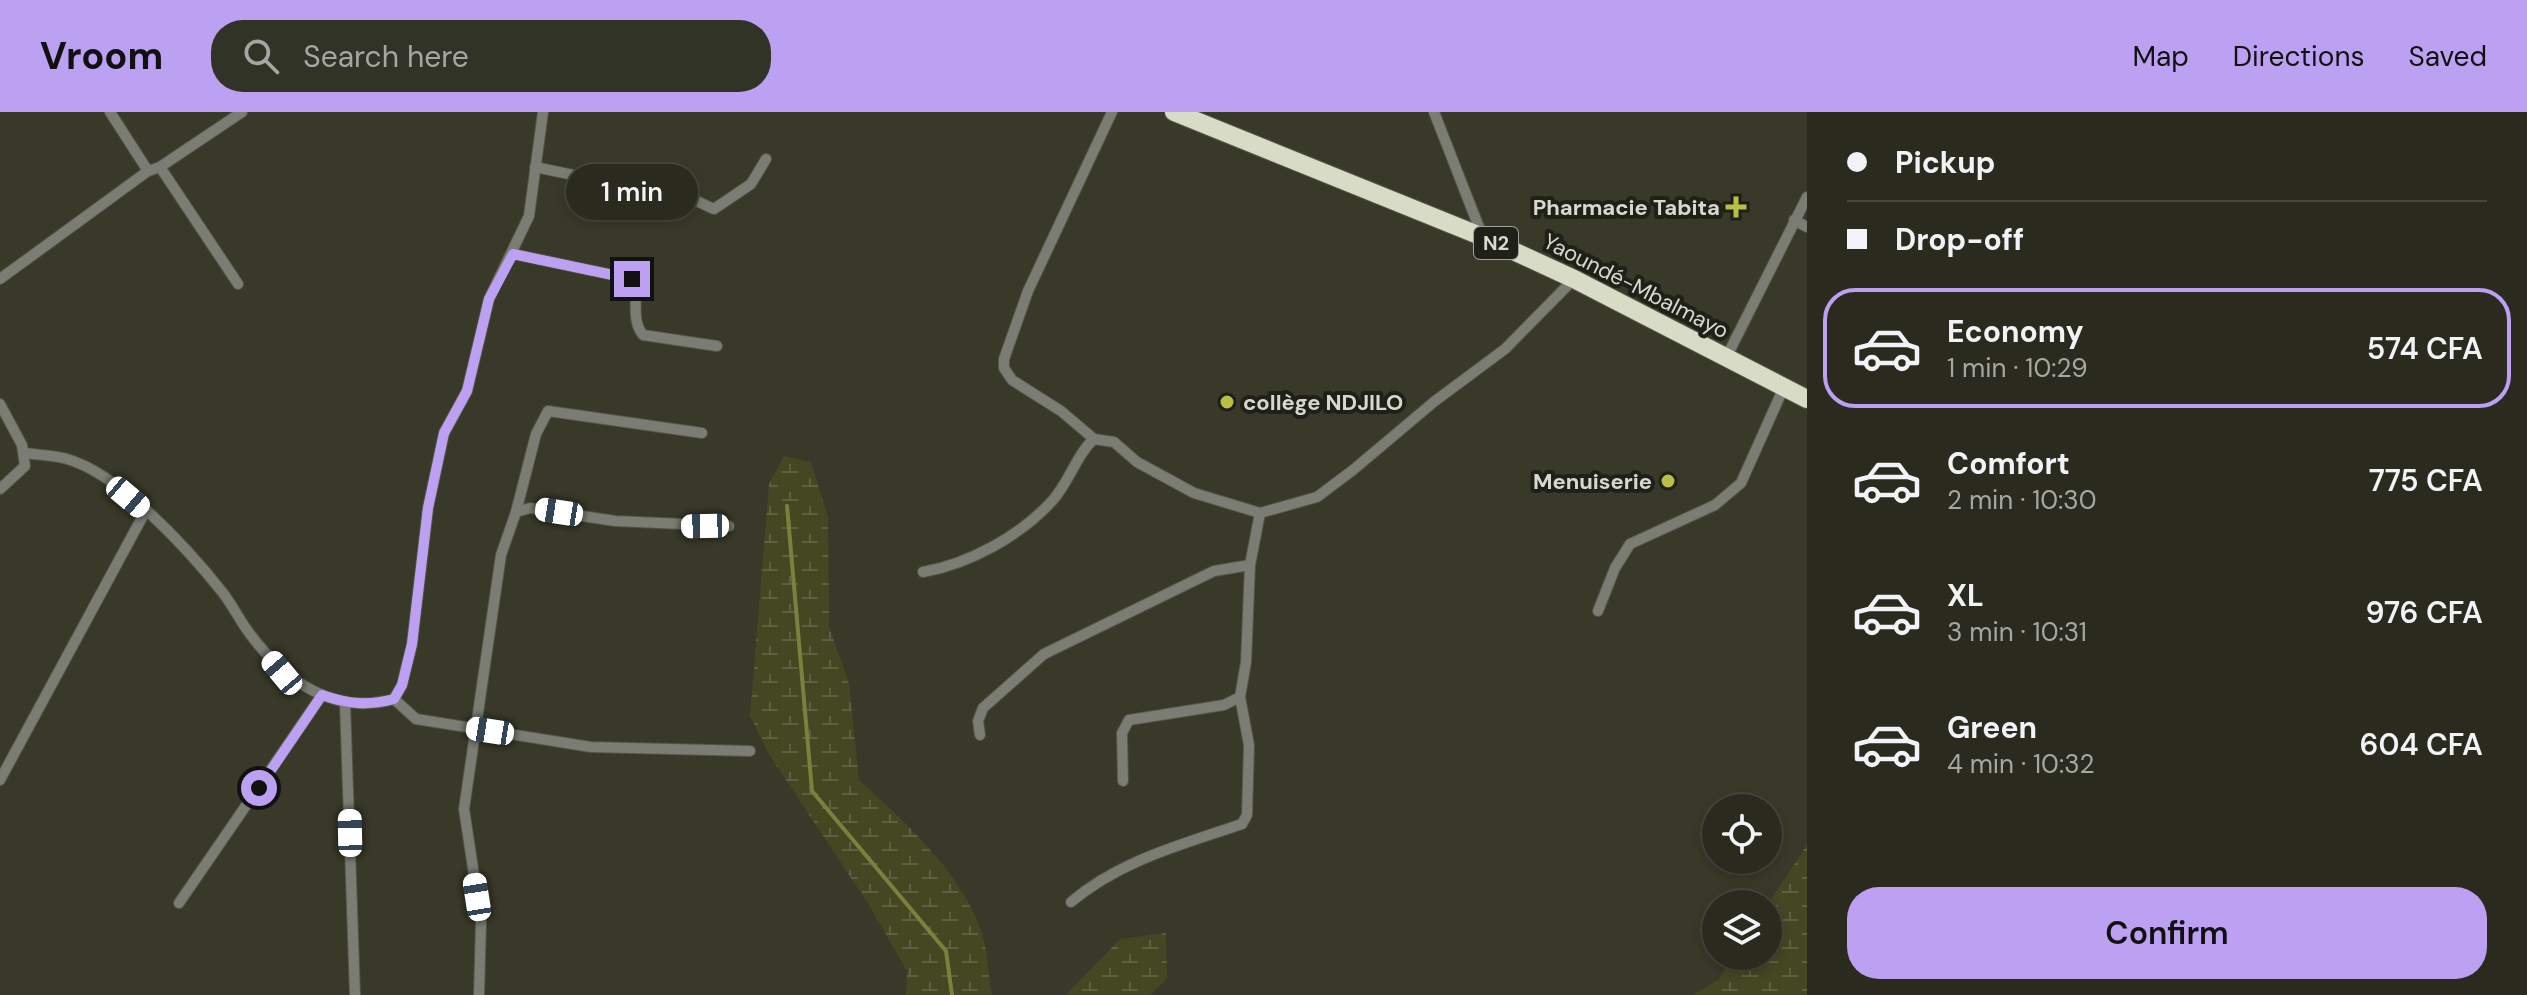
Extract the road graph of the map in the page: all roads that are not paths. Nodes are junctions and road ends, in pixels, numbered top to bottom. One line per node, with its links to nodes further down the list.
1 (110, 112): 10 (street)
2 (242, 112): 8 (street)
3 (543, 112): 9 (street)
4 (1112, 112): 25 (street)
5 (1174, 112): 14 (highway, Yaoundé-Mbalmayo / N2)
6 (1434, 112): 14 (street)
7 (766, 159): 9 (street)
8 (160, 167): 10 (street); 18 (street)
9 (535, 167): 15 (street)
10 (148, 171): 16 (street)
11 (1807, 197): 12 (street)
12 (1794, 220): 13 (street); 20 (street)
13 (1807, 227)
14 (1483, 237): 17 (highway, Yaoundé-Mbalmayo / N2)
15 (513, 254): 19 (street); 37 (street)
16 (0, 279)
17 (1574, 279): 20 (highway, Yaoundé-Mbalmayo / N2); 30 (street)
18 (238, 284)
19 (717, 346)
20 (1726, 358): 21 (highway, Yaoundé-Mbalmayo / N2)
21 (1784, 387): 22 (highway, Yaoundé-Mbalmayo / N2); 34 (street)
22 (1807, 399)
23 (0, 404): 26 (street)
24 (702, 433): 29 (street)
25 (1094, 439): 30 (street); 33 (street)
26 (25, 453): 27 (street); 28 (street)
27 (0, 489)
28 (145, 512): 35 (street); 42 (street)
29 (516, 512): 31 (street); 39 (street)
30 (1260, 513): 32 (street)
31 (729, 526)
32 (1250, 565): 36 (street); 40 (street)
33 (923, 572)
34 (1598, 611)
35 (322, 695): 38 (street); 45 (street)
36 (1240, 697): 43 (street); 44 (street)
37 (394, 699): 38 (street); 39 (street)
38 (345, 703): 46 (street)
39 (474, 729): 41 (street); 47 (street)
40 (980, 735)
41 (750, 751)
42 (0, 780)
43 (1123, 781)
44 (1071, 902)
45 (179, 903)
46 (355, 995)
47 (479, 995)

